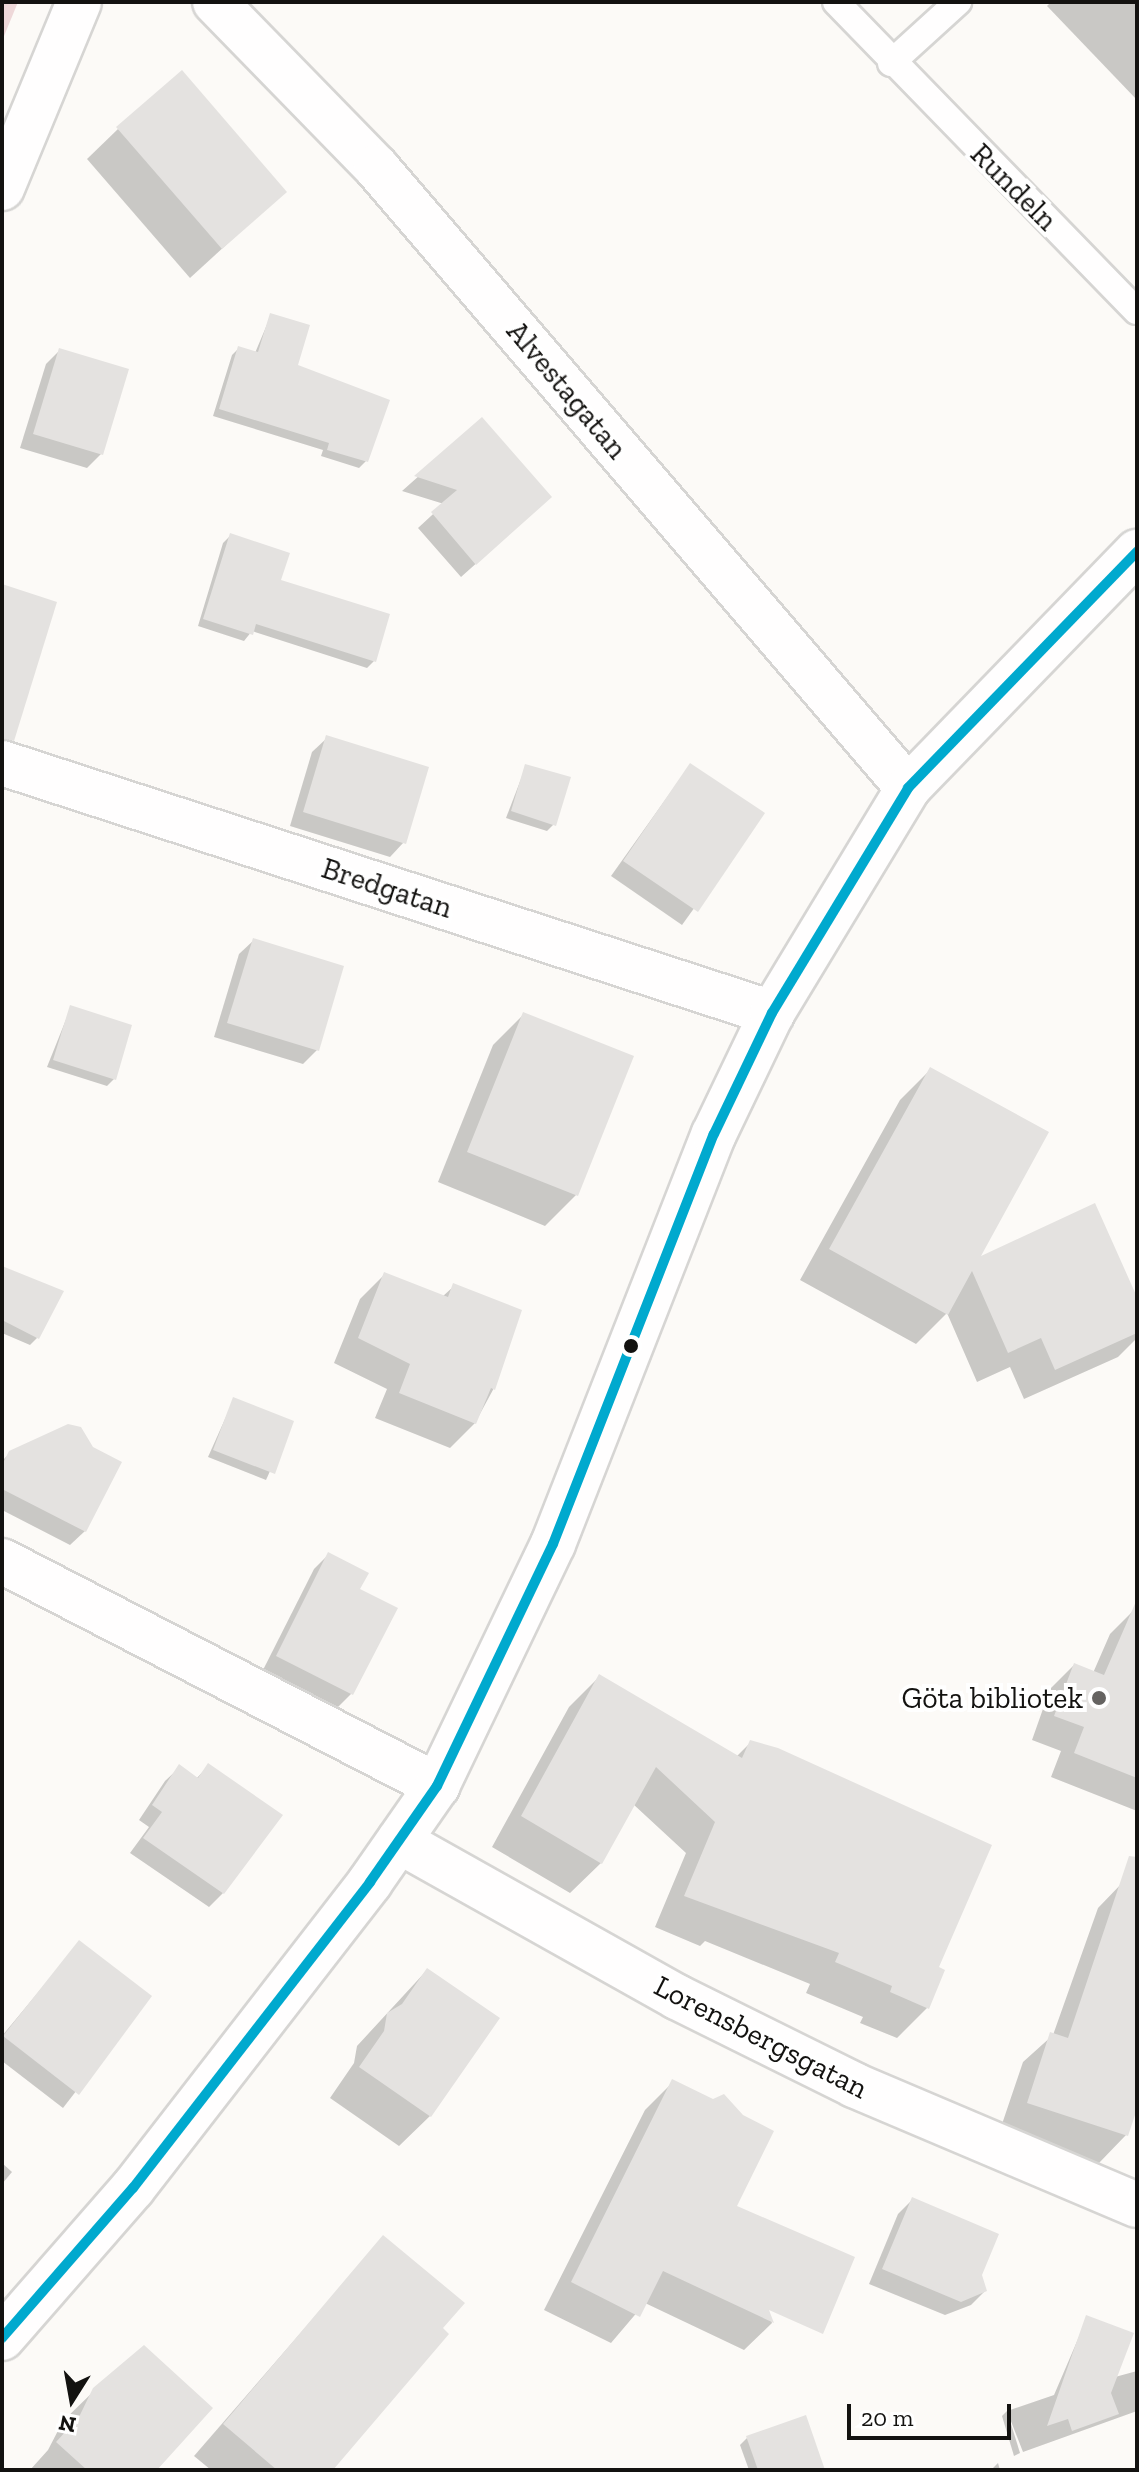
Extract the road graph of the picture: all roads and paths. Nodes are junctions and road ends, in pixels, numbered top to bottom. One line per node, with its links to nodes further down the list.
1 (79, 2): 6 (street)
2 (215, 2): 10 (street, Alvestagatan)
3 (836, 2): 5 (lane, Rundeln)
4 (958, 2): 5 (lane)
5 (891, 63): 7 (lane, Rundeln)
6 (2, 188)
7 (1137, 311)
8 (1132, 555): 10 (street)
9 (2, 763): 11 (street, Bredgatan)
10 (908, 788): 11 (street)
11 (772, 1013): 13 (street)
12 (2, 1561): 13 (street)
13 (437, 1786): 14 (street)
14 (399, 1841): 15 (street, Lorensbergsgatan); 16 (street)
15 (1137, 2205)
16 (2, 2338)

